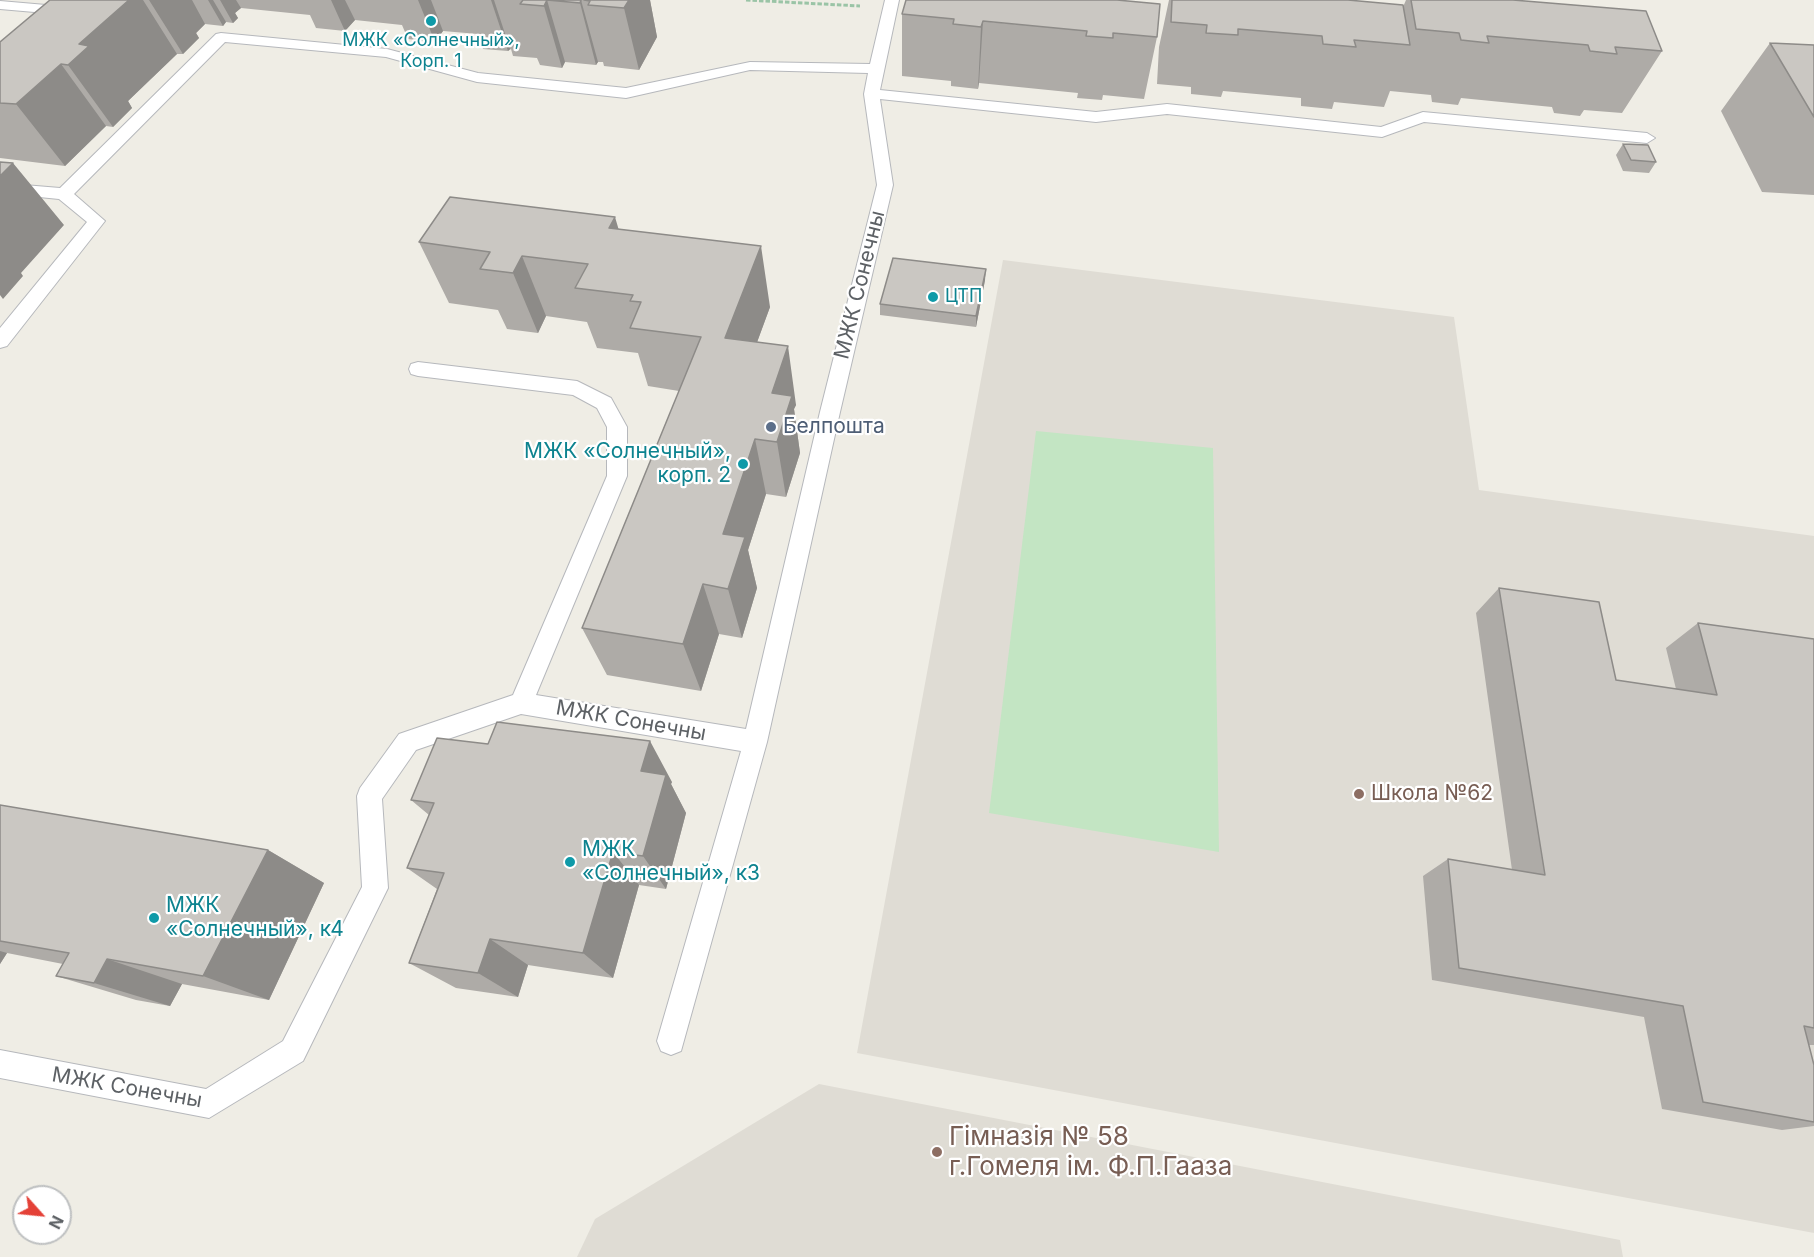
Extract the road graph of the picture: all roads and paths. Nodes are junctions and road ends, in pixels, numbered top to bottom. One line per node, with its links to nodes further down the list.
1 (746, 0): 2 (path)
2 (891, 4): 5 (lane, МЖК Сонечны)
3 (0, 5): 4 (lane)
4 (80, 11)
5 (876, 69): 6 (lane, МЖК Сонечны); 9 (lane)
6 (872, 94): 7 (lane); 13 (lane, МЖК Сонечны)
7 (1647, 138)
8 (0, 188): 9 (lane)
9 (64, 194): 10 (lane)
10 (0, 341)
11 (418, 369): 12 (lane)
12 (521, 703): 13 (lane, МЖК Сонечны); 15 (lane, МЖК Сонечны)
13 (755, 742): 14 (lane)
14 (671, 1041)
15 (0, 1064)

